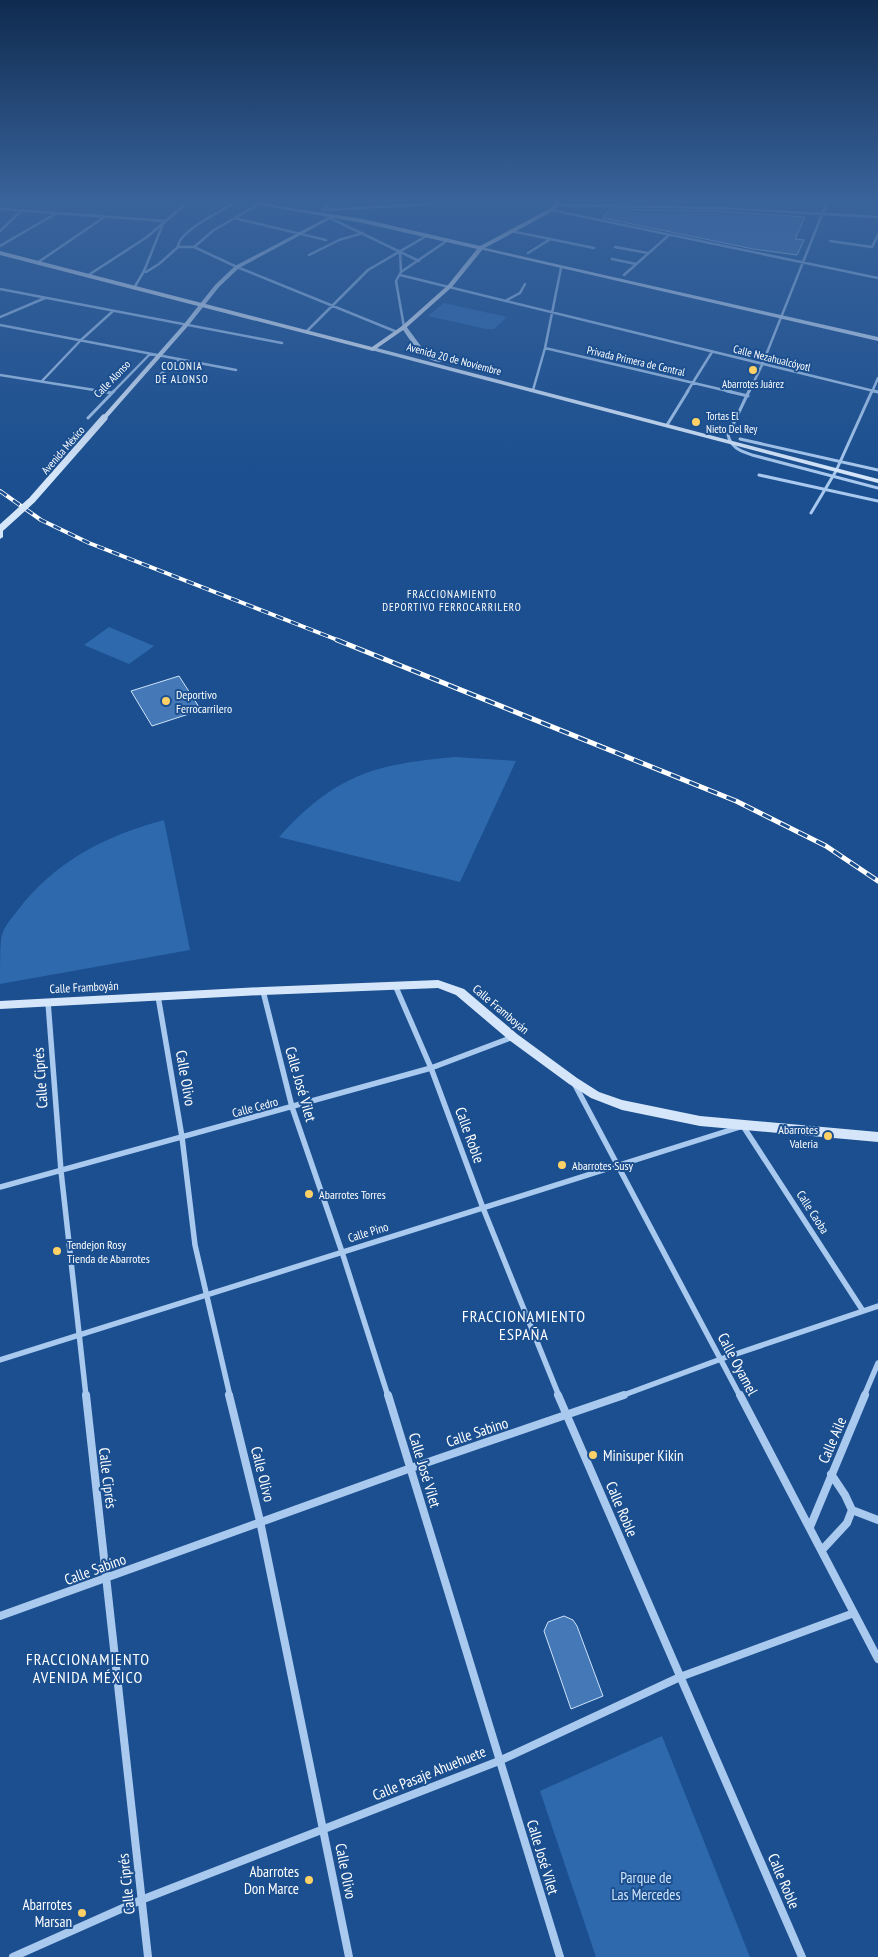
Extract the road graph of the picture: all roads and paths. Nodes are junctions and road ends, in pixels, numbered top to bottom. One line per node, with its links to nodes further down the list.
1 (22, 293): 14 (street)
2 (154, 293): 17 (main road, Avenida 20 de Noviembre)
3 (212, 293): 17 (main road, Calle Alonso)
4 (304, 293): 16 (street)
5 (346, 293): 16 (street)
6 (398, 293): 24 (street)
7 (442, 293): 24 (main road)
8 (477, 293): 15 (street, Calle Nezahualcóyotl)
9 (519, 293): 15 (street)
10 (556, 293): 19 (street)
11 (683, 293): 20 (main road)
12 (698, 293): 20 (main road)
13 (791, 293): 20 (street)
14 (46, 298): 18 (street); 21 (street)
15 (505, 301): 19 (street, Calle Nezahualcóyotl)
16 (333, 305): 25 (street); 26 (street)
17 (203, 306): 23 (main road, Calle Alonso); 25 (main road, Avenida 20 de Noviembre)
18 (113, 312): 23 (street); 29 (street)
19 (552, 313): 32 (street); 33 (street, Calle Nezahualcóyotl)
20 (782, 314): 27 (main road); 28 (main road); 37 (street)
21 (0, 317)
22 (0, 325): 29 (street)
23 (186, 326): 30 (street); 35 (main road, Calle Alonso)
24 (404, 327): 26 (main road); 45 (main road, Avenida 20 de Noviembre)
25 (307, 331): 31 (main road, Avenida 20 de Noviembre)
26 (397, 332): 31 (main road)
27 (878, 334)
28 (878, 339)
29 (81, 340): 34 (street); 43 (street)
30 (282, 343)
31 (372, 348): 45 (main road, Avenida 20 de Noviembre)
32 (544, 348): 44 (street, Privada Primera de Central); 45 (street)
33 (712, 352): 37 (street, Calle Nezahualcóyotl); 44 (street)
34 (150, 354): 35 (street); 48 (street, Calle Alonso)
35 (160, 355): 36 (street); 42 (main road, Calle Alonso)
36 (179, 359): 38 (street); 40 (street)
37 (762, 364): 46 (street, Calle Nezahualcóyotl); 49 (street)
38 (236, 370)
39 (0, 374): 43 (street)
40 (156, 378)
41 (878, 378): 46 (street)
42 (137, 380): 62 (main road, Avenida México, bridge)
43 (42, 381): 48 (street)
44 (693, 383): 49 (street, Privada Primera de Central); 51 (street)
45 (534, 388): 51 (main road, Avenida 20 de Noviembre)
46 (872, 390): 47 (street, Calle Nezahualcóyotl); 53 (street)
47 (878, 392)
48 (112, 393): 50 (street, Calle Alonso)
49 (748, 396): 52 (street)
50 (88, 418)
51 (668, 422): 52 (main road, Avenida 20 de Noviembre)
52 (728, 438): 53 (main road, Avenida 20 de Noviembre); 53 (main road, Avenida 20 de Noviembre)
53 (836, 469): 54 (street, Avenida 20 de Noviembre); 56 (main road, Avenida 20 de Noviembre); 57 (main road, Avenida 20 de Noviembre); 58 (street, Avenida 20 de Noviembre); 59 (street)
54 (878, 470)
55 (759, 475): 59 (street)
56 (878, 477)
57 (878, 482)
58 (878, 488)
59 (823, 490): 60 (street); 61 (street)
60 (878, 501)
61 (811, 513)
62 (0, 529): 63 (main road, Avenida México)
63 (0, 537)
64 (395, 984): 65 (main road, Calle Framboyán); 69 (main road, Calle Framboyán); 70 (street, Calle Roble)
65 (263, 991): 66 (main road, Calle Framboyán); 72 (street, Calle José Vilet)
66 (158, 996): 67 (main road, Calle Framboyán); 74 (street, Calle Olivo)
67 (48, 1002): 68 (main road, Calle Framboyán); 77 (street, Calle Ciprés)
68 (0, 1005)
69 (513, 1037): 70 (street, Calle Cedro); 71 (main road, Calle Framboyán)
70 (431, 1068): 72 (street, Calle Cedro); 79 (street, Calle Roble)
71 (573, 1081): 73 (main road, Calle Framboyán); 76 (street, Calle Oyamel)
72 (292, 1107): 74 (street, Calle Cedro); 80 (street, Calle José Vilet)
73 (743, 1126): 75 (main road, Calle Framboyán); 76 (street, Calle Pino); 83 (street, Calle Caoba)
74 (182, 1137): 77 (street, Calle Cedro); 81 (street, Calle Olivo)
75 (878, 1137)
76 (616, 1165): 79 (street, Calle Pino); 85 (street, Calle Oyamel)
77 (61, 1170): 78 (street, Calle Cedro); 84 (street, Calle Ciprés)
78 (0, 1187)
79 (483, 1208): 80 (street, Calle Pino); 88 (street, Calle Roble)
80 (342, 1252): 81 (street, Calle Pino); 89 (street, Calle José Vilet)
81 (205, 1295): 84 (street, Calle Pino); 93 (street, Calle Olivo)
82 (878, 1306): 83 (street, Calle Sabino)
83 (863, 1311): 85 (street, Calle Sabino)
84 (78, 1335): 86 (street, Calle Pino); 96 (street, Calle Ciprés)
85 (721, 1359): 88 (street, Calle Sabino); 94 (street, Calle Oyamel)
86 (0, 1360)
87 (878, 1363): 90 (street, Calle Aile)
88 (567, 1416): 89 (street, Calle Sabino); 100 (street, Calle Roble)
89 (411, 1468): 93 (street, Calle Sabino); 101 (street, Calle José Vilet)
90 (831, 1474): 91 (street); 94 (street, Calle Aile)
91 (852, 1510): 92 (street); 95 (street)
92 (878, 1520)
93 (260, 1521): 96 (street, Calle Sabino); 102 (street, Calle Olivo)
94 (810, 1527): 95 (street, Calle Oyamel)
95 (822, 1550): 97 (street, Calle Oyamel)
96 (107, 1578): 98 (street, Calle Sabino); 103 (street, Calle Ciprés)
97 (854, 1613): 99 (street, Calle Oyamel); 100 (street, Calle Pasaje Ahuehuete)
98 (0, 1616)
99 (878, 1659)
100 (680, 1676): 101 (street, Calle Pasaje Ahuehuete); 108 (street, Calle Roble)
101 (499, 1761): 102 (street, Calle Pasaje Ahuehuete); 107 (street, Calle José Vilet)
102 (324, 1829): 103 (street, Calle Pasaje Ahuehuete); 106 (street, Calle Olivo)
103 (141, 1900): 104 (street, Calle Pasaje Ahuehuete); 105 (street, Calle Ciprés)
104 (13, 1957)
105 (148, 1957)
106 (349, 1957)
107 (560, 1957)
108 (802, 1957)

